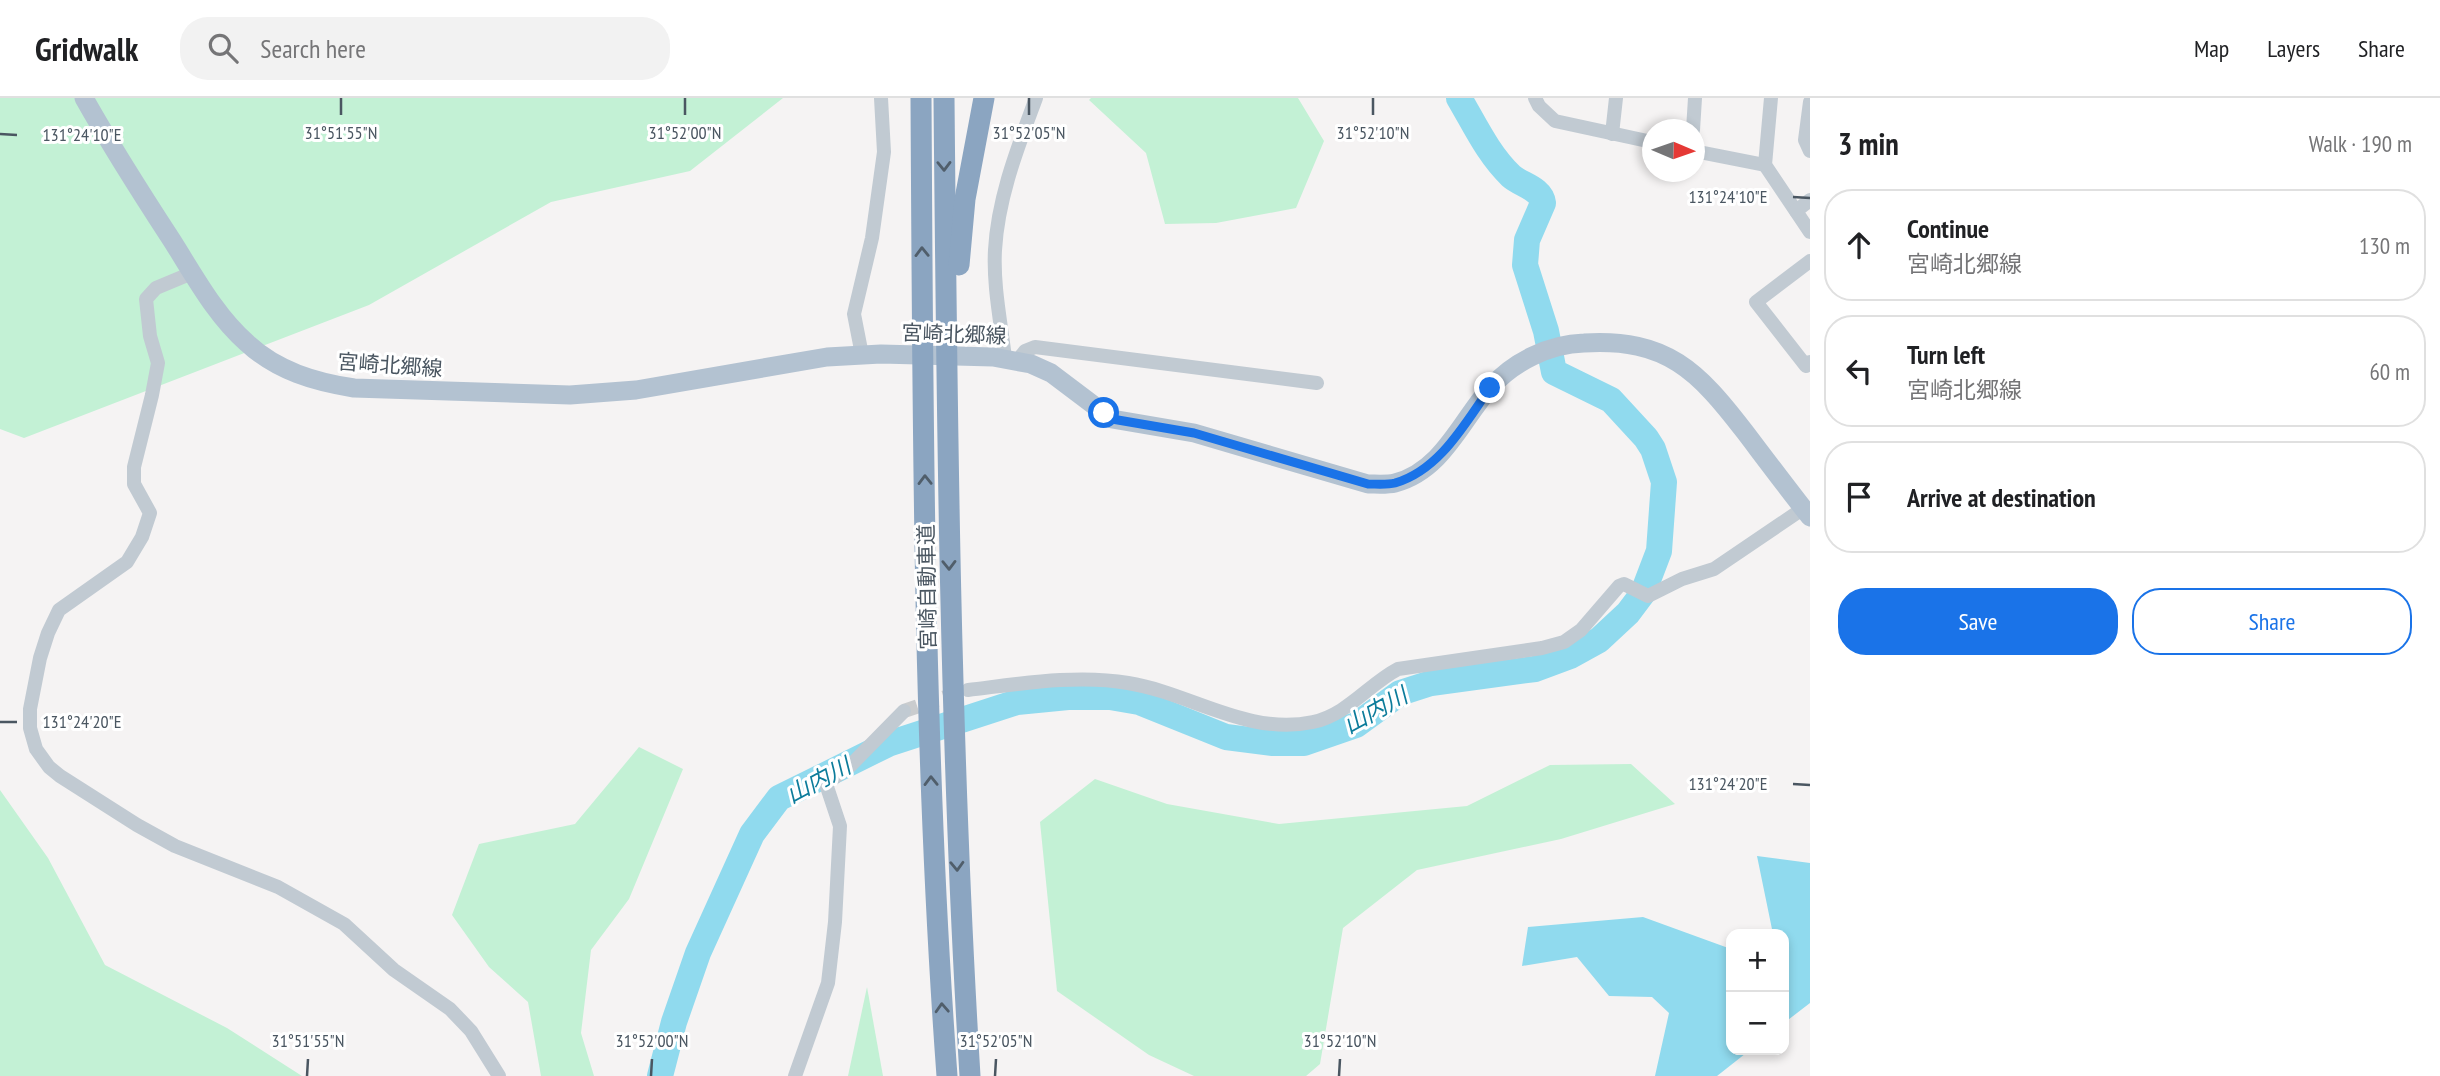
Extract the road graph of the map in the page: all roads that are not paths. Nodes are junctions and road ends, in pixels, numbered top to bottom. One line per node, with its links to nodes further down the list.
1 (84, 98): 22 (main road, 宮崎北郷線)
2 (881, 98): 23 (street)
3 (921, 98): 33 (highway, 宮崎自動車道, one-way to 3)
4 (943, 98): 27 (highway, 宮崎自動車道, one-way to 27)
5 (984, 98): 27 (highway)
6 (1036, 98): 24 (street)
7 (1615, 98): 13 (street)
8 (1695, 98): 12 (street)
9 (1771, 98): 17 (street)
10 (1538, 101): 13 (street)
11 (1810, 102): 15 (street)
12 (1694, 119)
13 (1612, 134): 14 (street)
14 (1642, 140)
15 (1810, 151)
16 (1705, 153): 17 (street)
17 (1765, 165): 19 (street)
18 (1810, 200): 19 (street)
19 (1796, 211): 20 (street)
20 (1810, 232)
21 (1810, 261): 25 (street)
22 (192, 273): 23 (main road, 宮崎北郷線); 31 (street)
23 (871, 354): 24 (main road, 宮崎北郷線)
24 (1005, 358): 26 (street); 28 (main road, 宮崎北郷線)
25 (1810, 362)
26 (1317, 383)
27 (947, 492): 34 (highway, 宮崎自動車道, one-way to 34)
28 (1807, 512): 29 (street)
29 (968, 690)
30 (904, 711): 32 (street)
31 (499, 1076)
32 (795, 1076)
33 (947, 1076)
34 (970, 1076)

